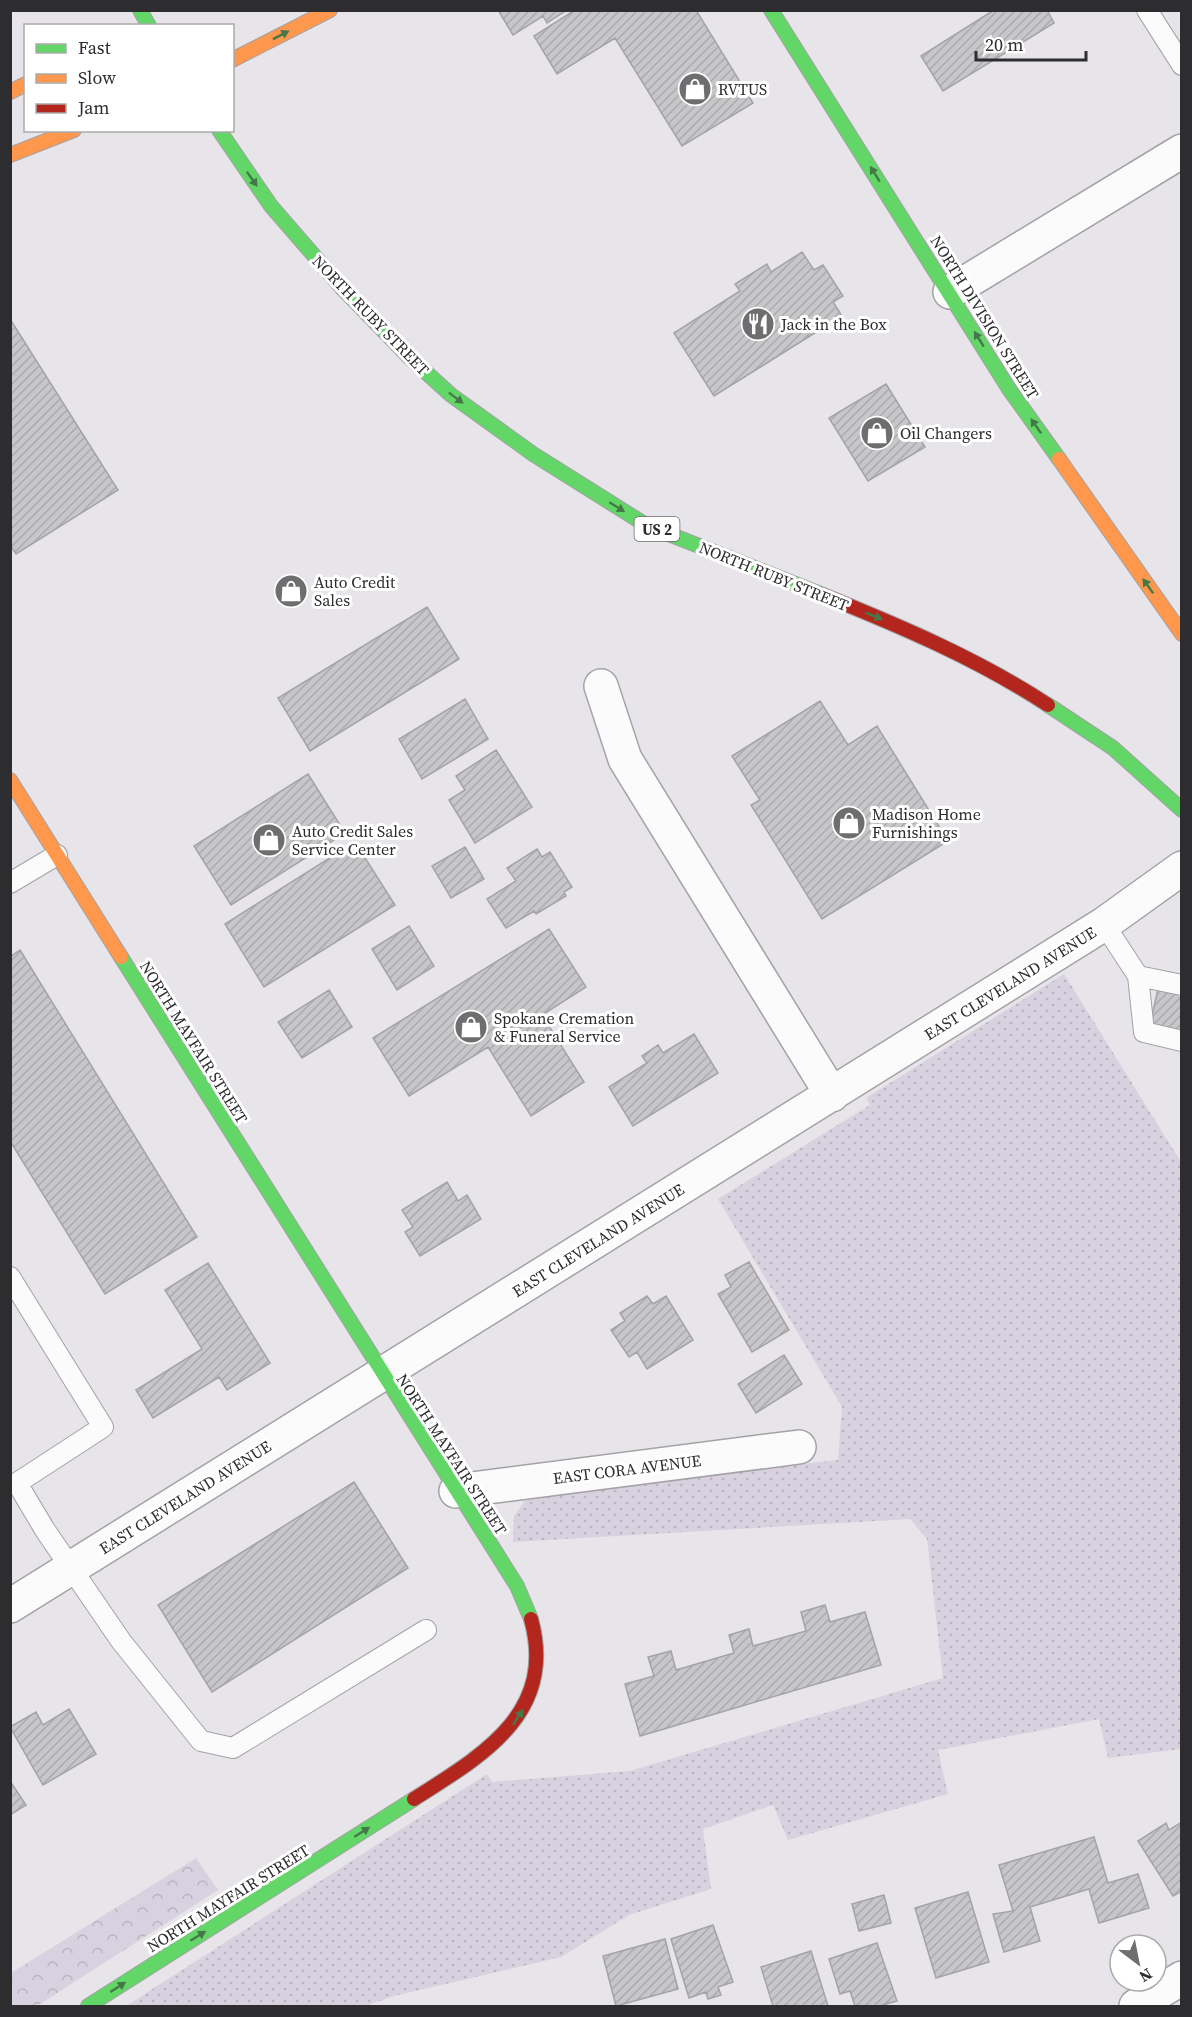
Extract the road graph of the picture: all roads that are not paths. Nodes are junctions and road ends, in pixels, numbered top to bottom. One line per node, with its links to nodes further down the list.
1 (162, 10): 5 (main road)
2 (330, 10): 6 (main road, one-way to 2)
3 (771, 10): 14 (main road, NORTH DIVISION STREET, one-way to 3)
4 (1147, 10): 7 (lane)
5 (142, 20)
6 (234, 59)
7 (1182, 65)
8 (24, 85): 9 (main road)
9 (10, 92)
10 (69, 132): 13 (main road)
11 (220, 132): 18 (main road, NORTH RUBY STREET / US 2, one-way to 18)
12 (1182, 151): 14 (street)
13 (10, 155)
14 (950, 292): 15 (main road, NORTH DIVISION STREET, one-way to 14)
15 (1182, 634)
16 (601, 686): 26 (street)
17 (10, 780): 19 (main road, NORTH MAYFAIR STREET)
18 (1182, 810)
19 (57, 855): 21 (lane); 28 (main road, NORTH MAYFAIR STREET)
20 (1182, 868): 22 (street, EAST CLEVELAND AVENUE)
21 (10, 883)
22 (1104, 924): 23 (lane); 26 (street, EAST CLEVELAND AVENUE)
23 (1138, 976): 24 (lane); 25 (lane)
24 (1182, 985)
25 (1182, 1041)
26 (832, 1095): 28 (street, EAST CLEVELAND AVENUE)
27 (10, 1277): 30 (lane)
28 (382, 1374): 31 (main road, NORTH MAYFAIR STREET); 32 (street, EAST CLEVELAND AVENUE)
29 (799, 1447): 31 (street, EAST CORA AVENUE)
30 (14, 1485): 32 (lane)
31 (456, 1491): 36 (main road, NORTH MAYFAIR STREET, one-way to 31)
32 (71, 1568): 33 (street, EAST CLEVELAND AVENUE); 34 (lane)
33 (10, 1606)
34 (426, 1630)
35 (1182, 1978): 37 (street)
36 (88, 2007)
37 (1136, 2007)

